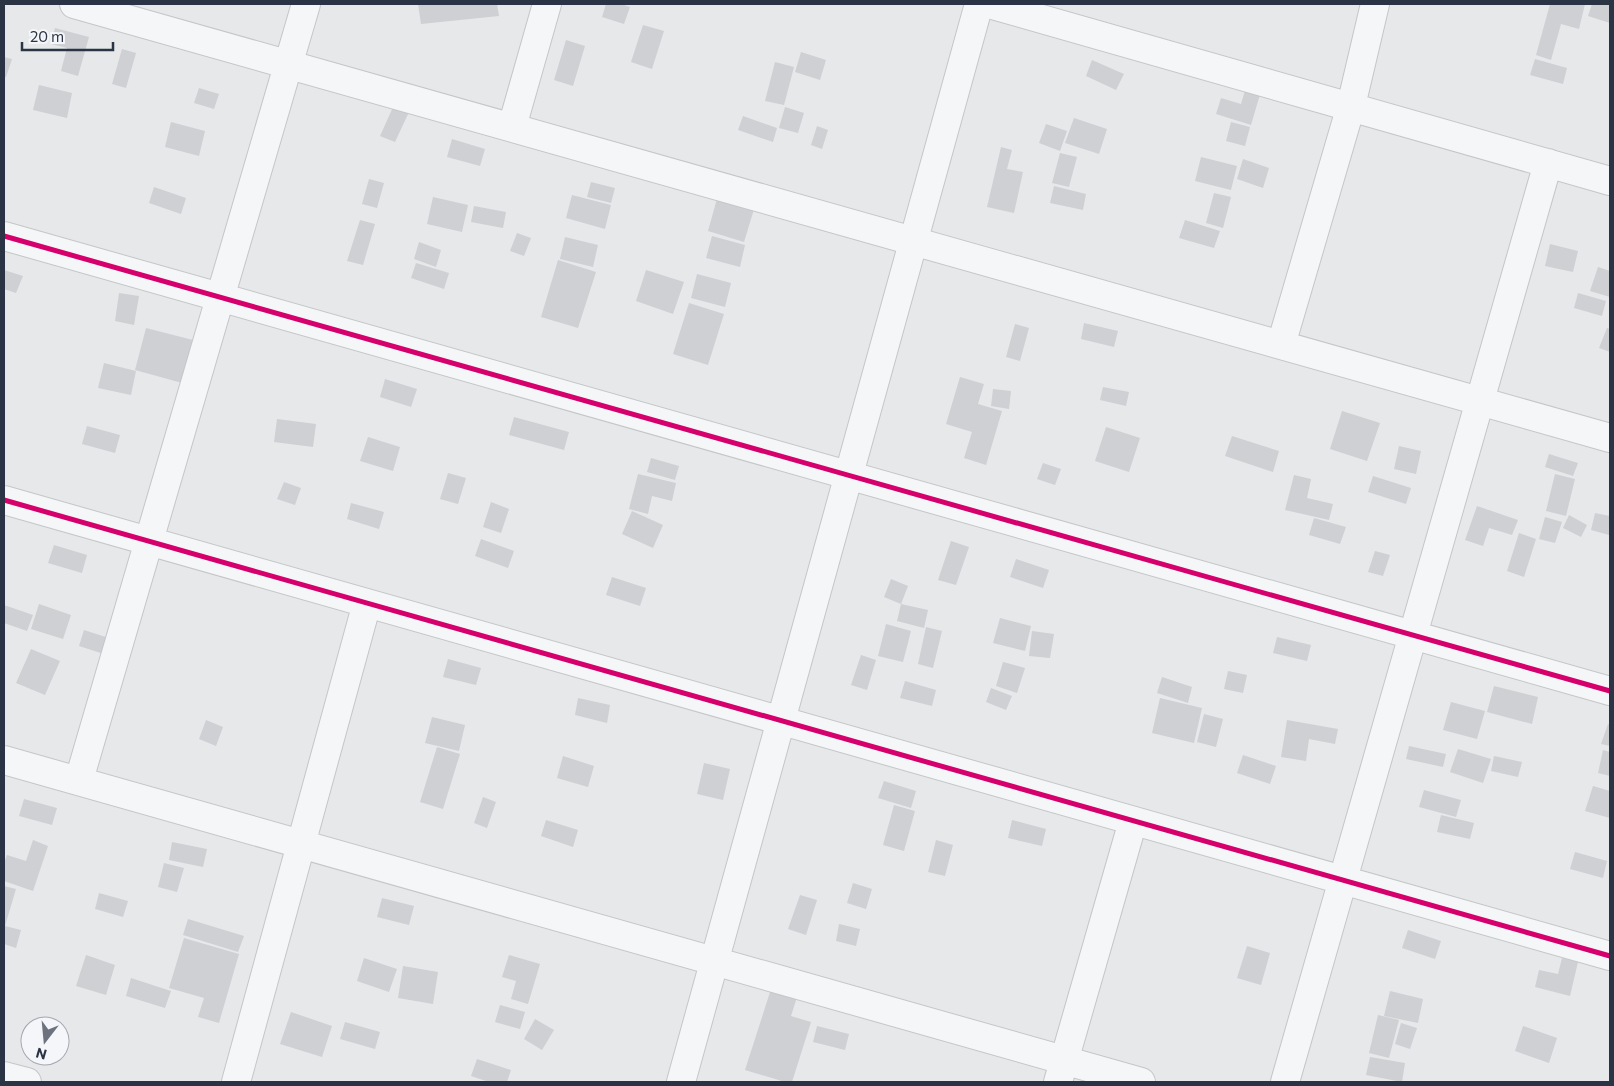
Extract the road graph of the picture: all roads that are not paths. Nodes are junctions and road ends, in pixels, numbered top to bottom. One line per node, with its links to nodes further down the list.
1 (74, 4): 7 (street)
2 (306, 4): 7 (street)
3 (547, 4): 9 (street)
4 (979, 4): 13 (street)
5 (989, 4): 8 (street)
6 (1375, 4): 8 (street)
7 (288, 64): 9 (street); 14 (street)
8 (1350, 106): 10 (street); 15 (street)
9 (512, 128): 13 (street)
10 (1548, 163): 11 (street); 16 (street)
11 (1610, 181)
12 (4, 236): 14 (street)
13 (913, 241): 15 (street); 18 (street)
14 (220, 298): 18 (street); 20 (street)
15 (1281, 345): 16 (street)
16 (1480, 401): 17 (street); 22 (street)
17 (1610, 438)
18 (848, 475): 22 (street); 24 (street)
19 (4, 500): 20 (street)
20 (149, 542): 21 (street); 26 (street)
21 (367, 604): 24 (street); 28 (street)
22 (1413, 635): 23 (street); 29 (street)
23 (1610, 691)
24 (780, 720): 27 (street); 31 (street)
25 (4, 760): 26 (street)
26 (79, 780): 28 (street)
27 (1134, 821): 29 (street); 32 (street)
28 (300, 844): 31 (street); 35 (street)
29 (1343, 880): 30 (street); 38 (street)
30 (1610, 956)
31 (714, 961): 32 (street); 36 (street)
32 (1062, 1071): 37 (street)
33 (4, 1076): 34 (street)
34 (27, 1082)
35 (236, 1082)
36 (681, 1082)
37 (1141, 1082)
38 (1285, 1082)

